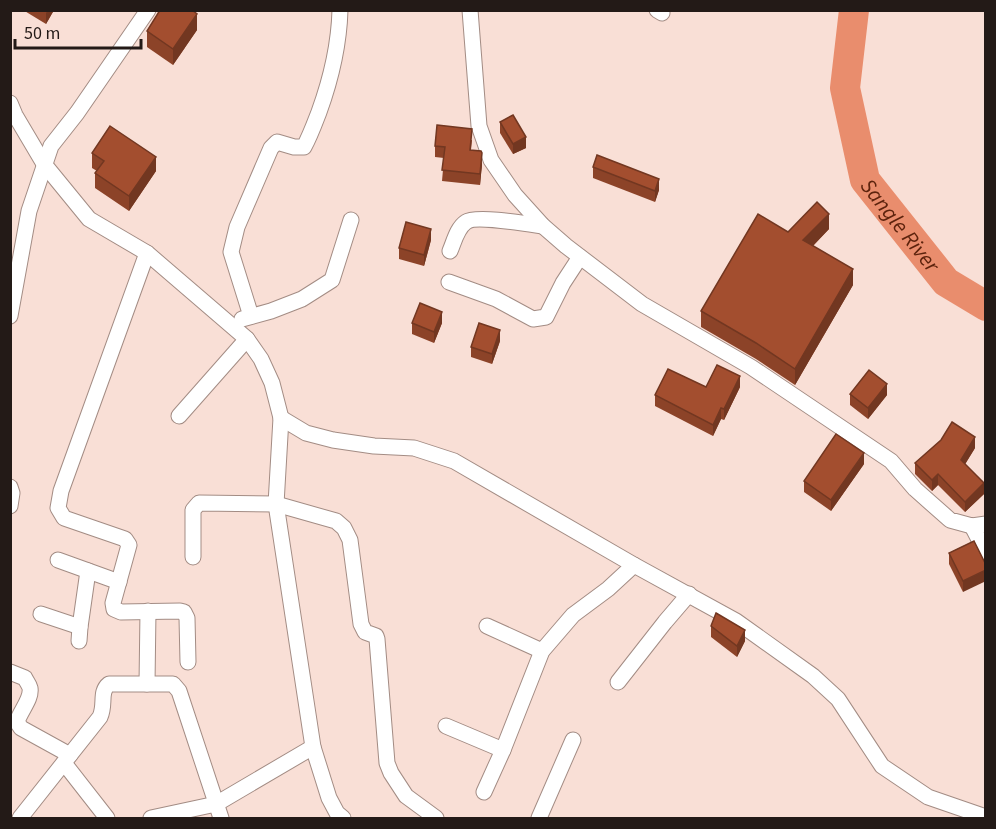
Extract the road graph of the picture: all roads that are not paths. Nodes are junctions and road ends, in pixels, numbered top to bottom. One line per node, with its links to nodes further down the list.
1 (148, 10): 5 (street)
2 (340, 10): 13 (street)
3 (470, 10): 7 (street)
4 (12, 113): 5 (street)
5 (44, 164): 9 (street); 12 (street)
6 (351, 220): 13 (street)
7 (543, 226): 8 (street); 10 (street)
8 (450, 251)
9 (147, 253): 14 (street); 27 (street)
10 (580, 257): 11 (street); 21 (street)
11 (449, 282)
12 (10, 316)
13 (251, 316): 14 (street)
14 (228, 324): 15 (street)
15 (247, 339): 16 (street); 17 (street)
16 (179, 416)
17 (281, 418): 19 (street); 25 (street)
18 (10, 487): 20 (street)
19 (276, 504): 23 (street); 39 (street); 51 (street)
20 (10, 506)
21 (979, 525): 22 (street)
22 (986, 553)
23 (193, 556)
24 (58, 560): 26 (street)
25 (634, 565): 28 (street); 32 (street)
26 (87, 571): 27 (street); 30 (street)
27 (119, 582): 29 (street)
28 (689, 594): 35 (street); 46 (street)
29 (148, 611): 33 (street); 36 (street)
30 (42, 614)
31 (488, 626): 32 (street)
32 (542, 651): 40 (street)
33 (188, 662)
34 (10, 672): 41 (street)
35 (618, 682)
36 (147, 684): 41 (street); 43 (street)
37 (446, 726): 40 (street)
38 (573, 740): 52 (street)
39 (313, 747): 43 (street); 45 (street)
40 (503, 750): 42 (street)
41 (67, 759): 47 (street); 48 (street)
42 (484, 792)
43 (216, 804): 44 (street); 50 (street)
44 (168, 817): 49 (street)
45 (336, 817)
46 (986, 817)
47 (20, 819)
48 (107, 819)
49 (151, 819)
50 (221, 819)
51 (436, 819)
52 (539, 819)

